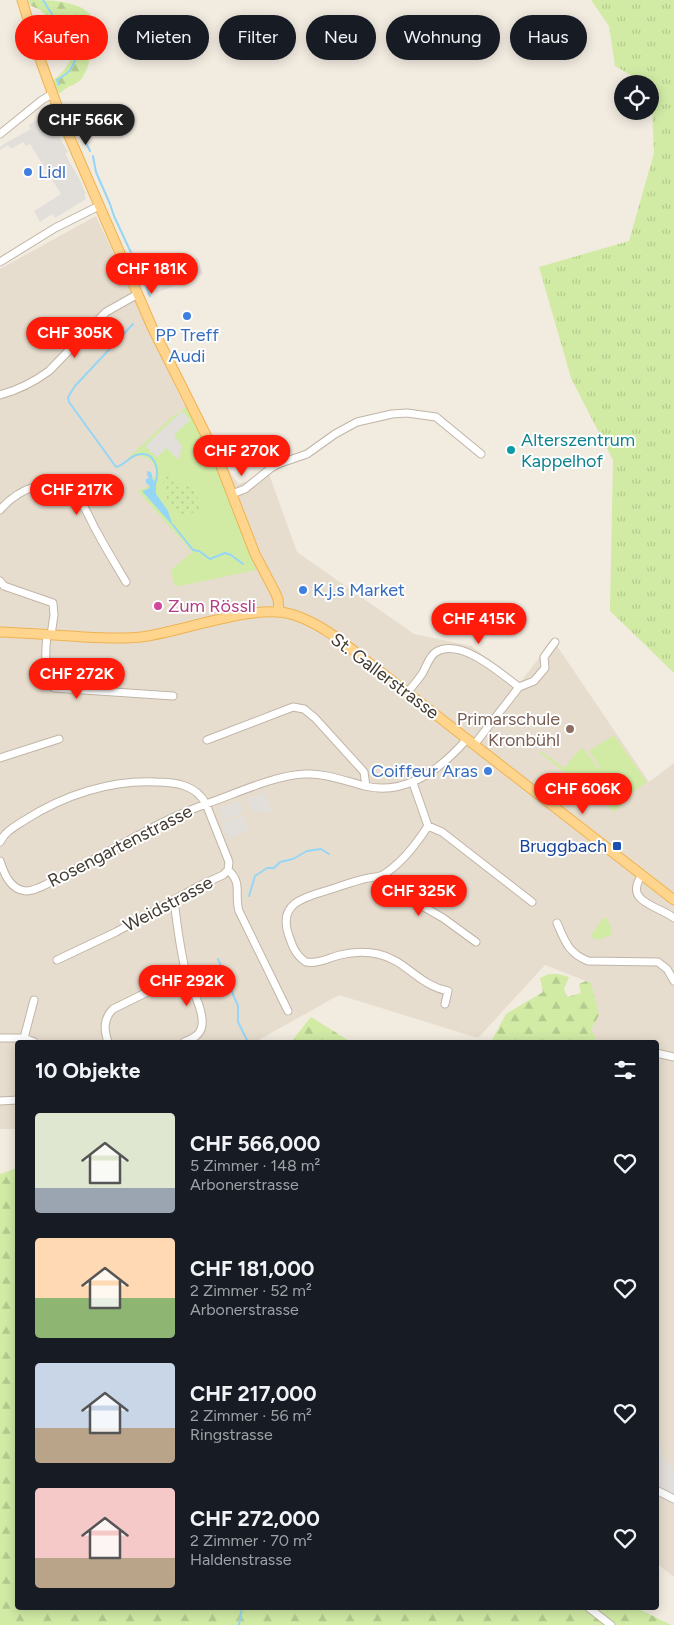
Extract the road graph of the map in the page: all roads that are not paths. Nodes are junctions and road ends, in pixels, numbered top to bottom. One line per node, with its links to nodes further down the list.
1 (22, 0): 2 (main road)
2 (52, 94): 3 (street); 4 (main road)
3 (0, 134)
4 (99, 206): 5 (street); 6 (main road)
5 (0, 262)
6 (138, 294): 7 (street); 9 (main road)
7 (0, 395)
8 (481, 454): 9 (street)
9 (232, 494): 13 (main road)
10 (0, 510): 12 (street)
11 (0, 581): 15 (street)
12 (126, 582)
13 (279, 611): 15 (main road); 18 (main road, St. Gallerstrasse)
14 (0, 632): 15 (main road)
15 (49, 635): 19 (street)
16 (555, 642): 17 (street)
17 (519, 688): 18 (street); 22 (street)
18 (407, 693): 22 (main road, St. Gallerstrasse)
19 (173, 696)
20 (60, 739): 23 (street)
21 (207, 740): 25 (street)
22 (470, 742): 24 (street); 31 (main road, St. Gallerstrasse)
23 (0, 758)
24 (413, 783): 25 (street); 27 (street)
25 (366, 786): 26 (street)
26 (206, 804): 28 (street, Rosengartenstrasse); 29 (street, Rosengartenstrasse); 30 (street, Weidstrasse)
27 (428, 826): 32 (street); 35 (street)
28 (0, 842)
29 (0, 861)
30 (228, 870): 33 (street, Weidstrasse); 44 (street)
31 (642, 875): 34 (main road, St. Gallerstrasse); 36 (street)
32 (380, 876): 38 (street); 43 (street)
33 (174, 900): 39 (street, Weidstrasse); 40 (street)
34 (674, 900)
35 (532, 902)
36 (674, 918)
37 (557, 923): 41 (street)
38 (476, 942)
39 (57, 960)
40 (186, 973): 48 (street); 49 (street)
41 (674, 981)
42 (34, 1000): 46 (street)
43 (445, 1004)
44 (288, 1011)
45 (0, 1038): 46 (street)
46 (24, 1038): 47 (street)
47 (29, 1040)
48 (108, 1040)
49 (188, 1040)
50 (659, 1054): 51 (street)
51 (674, 1057)
52 (15, 1100): 53 (street)
53 (0, 1101)
54 (659, 1492): 55 (street)
55 (674, 1500)
56 (592, 1610): 57 (street)
57 (611, 1625)

